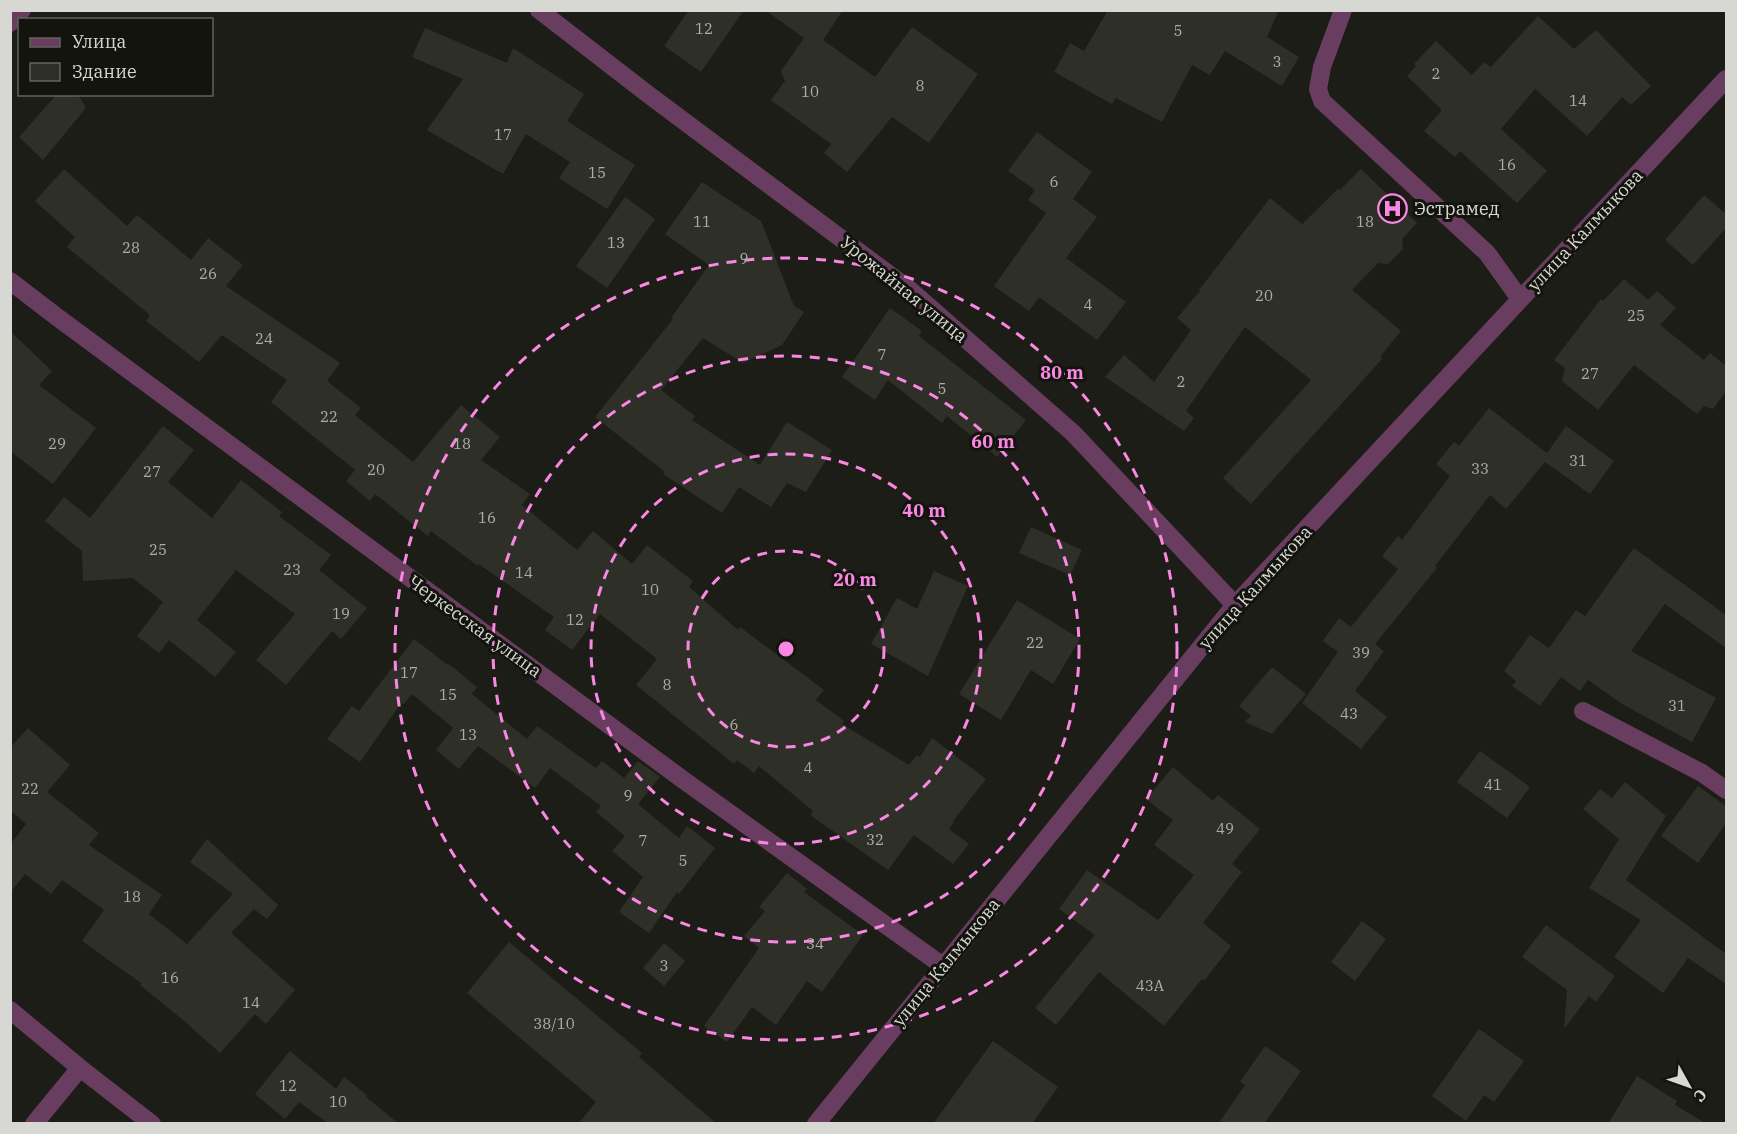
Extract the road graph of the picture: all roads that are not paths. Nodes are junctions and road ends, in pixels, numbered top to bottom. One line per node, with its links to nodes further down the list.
1 (22, 10): 4 (street)
2 (539, 10): 8 (street, Урожайная улица)
3 (1343, 10): 7 (street)
4 (10, 24)
5 (1726, 79): 7 (street, улица Калмыкова)
6 (10, 281): 11 (street, Черкесская улица)
7 (1520, 299): 8 (street, улица Калмыкова)
8 (1235, 605): 11 (street, улица Калмыкова)
9 (1583, 711): 10 (street)
10 (1726, 790)
11 (943, 966): 16 (street, улица Калмыкова)
12 (10, 1010): 13 (street)
13 (80, 1068): 14 (street); 15 (street)
14 (34, 1124)
15 (152, 1124)
16 (816, 1124)

